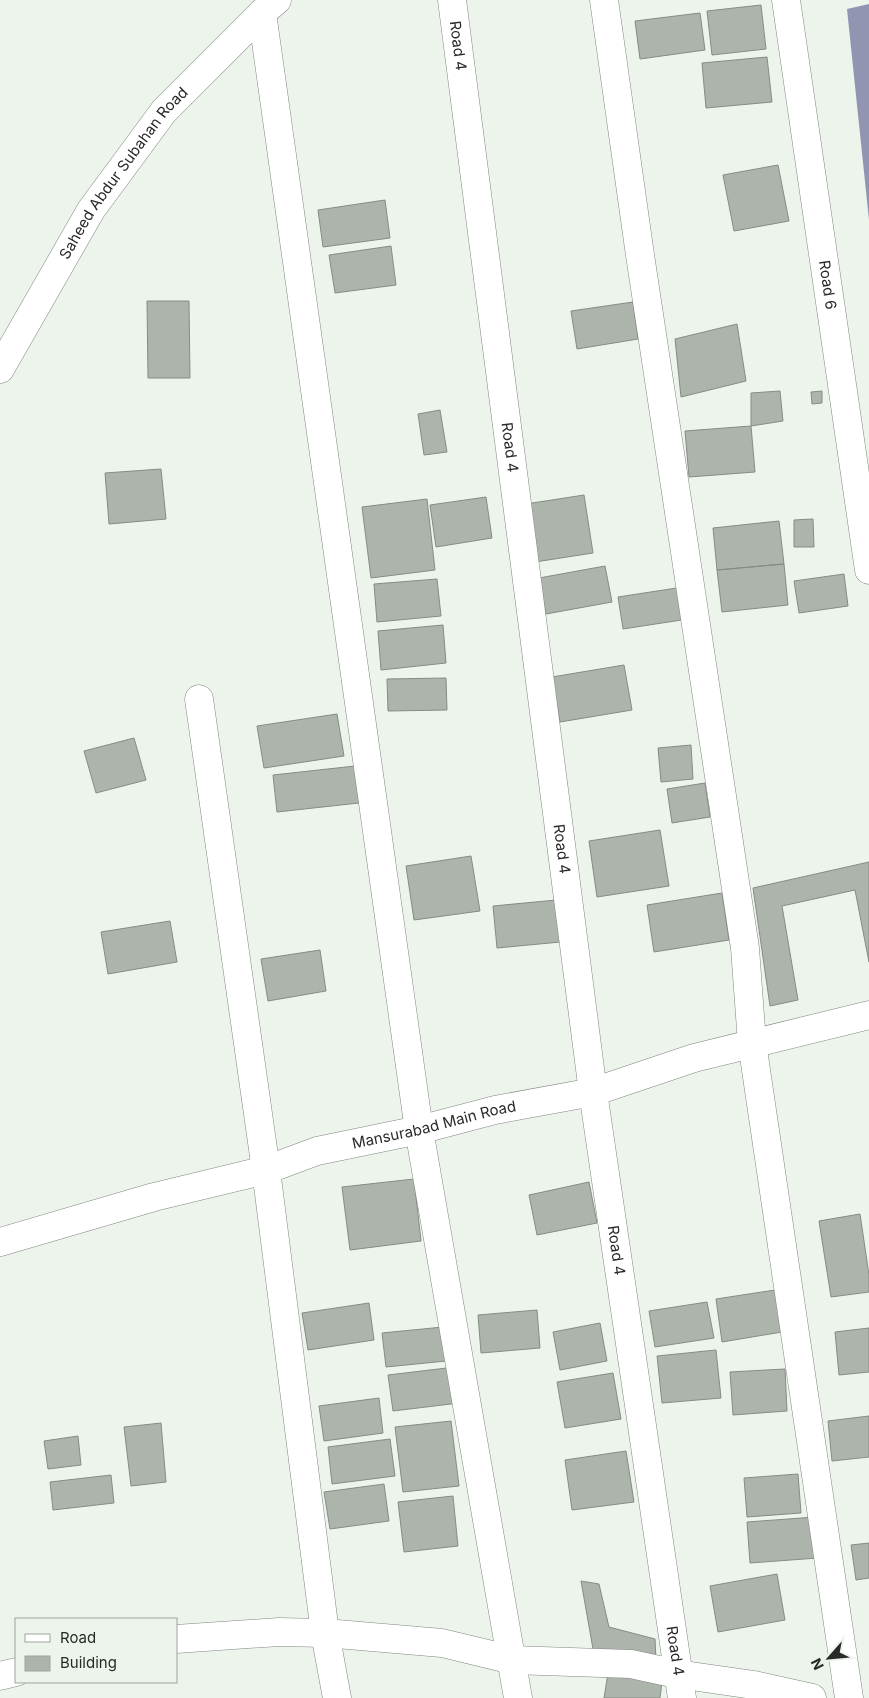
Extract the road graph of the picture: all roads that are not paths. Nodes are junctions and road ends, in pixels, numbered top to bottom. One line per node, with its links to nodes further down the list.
1 (452, 0): 11 (street, Road 4)
2 (604, 0): 10 (street)
3 (786, 0): 6 (street, Road 6)
4 (269, 6): 5 (street, Saheed Abdur Subahan Road); 12 (street)
5 (0, 368)
6 (863, 482): 7 (street, Road 6)
7 (869, 570)
8 (199, 698): 13 (street)
9 (869, 1015): 10 (street, Mansurabad Main Road)
10 (752, 1043): 11 (street, Mansurabad Main Road); 24 (street)
11 (594, 1092): 12 (street, Mansurabad Main Road); 20 (street, Road 4)
12 (420, 1130): 13 (street, Mansurabad Main Road); 17 (street)
13 (266, 1170): 14 (street, Mansurabad Main Road); 15 (street)
14 (0, 1242)
15 (325, 1633): 16 (street); 17 (street); 21 (street)
16 (178, 1640)
17 (512, 1660): 20 (street); 22 (street)
18 (15, 1672): 19 (street)
19 (0, 1676)
20 (679, 1686): 23 (street)
21 (337, 1698)
22 (518, 1698)
23 (812, 1698)
24 (849, 1698)

